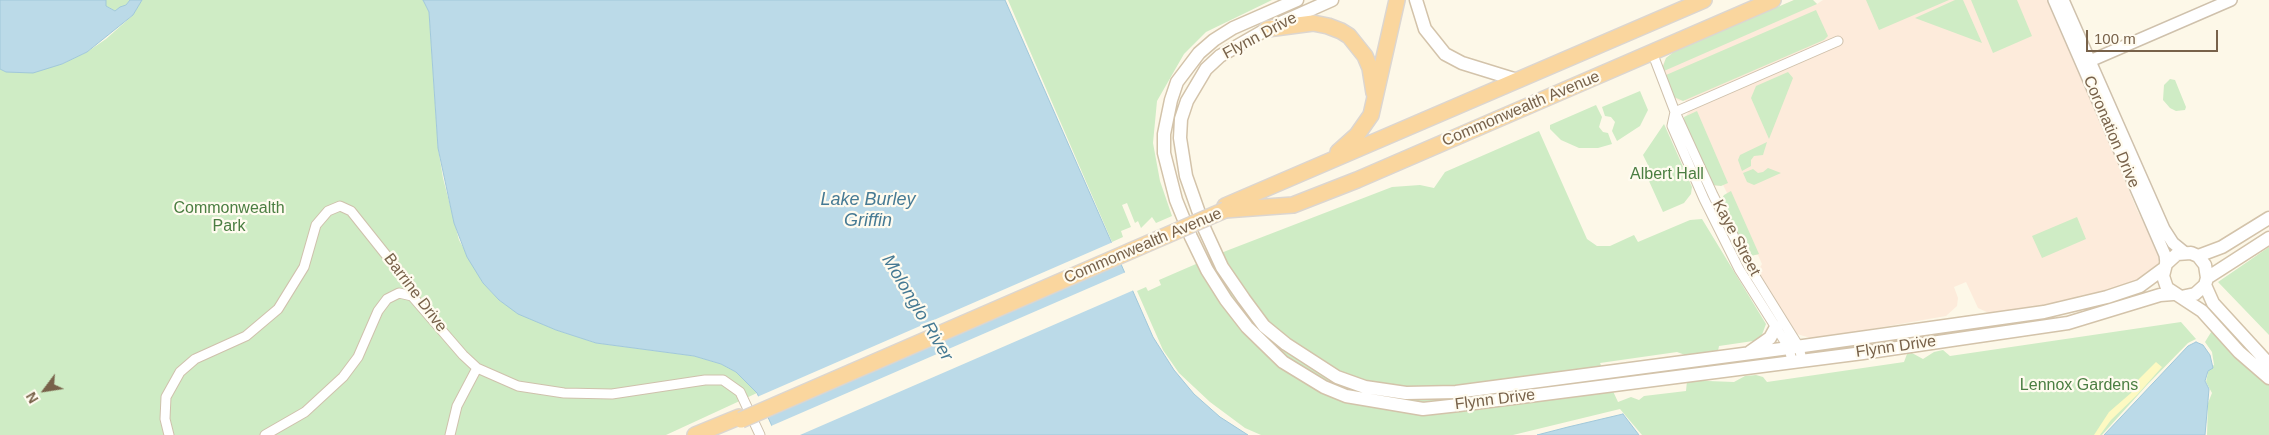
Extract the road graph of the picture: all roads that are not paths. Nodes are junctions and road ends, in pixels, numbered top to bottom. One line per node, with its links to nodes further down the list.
1 (1297, 0): 32 (main road, Flynn Drive)
2 (1332, 0): 10 (main road, Flynn Drive)
3 (1397, 0): 15 (highway)
4 (1704, 0): 14 (highway, Commonwealth Avenue)
5 (1773, 0): 12 (highway, Commonwealth Avenue)
6 (2054, 0): 13 (street, Coronation Drive)
7 (2063, 0): 13 (street, Coronation Drive)
8 (2231, 0): 13 (street)
9 (1417, 3): 14 (main road)
10 (1266, 28): 15 (highway); 30 (main road, Flynn Drive)
11 (1838, 41): 16 (street)
12 (1652, 52): 16 (street, Kaye Street); 18 (highway, Commonwealth Avenue)
13 (2086, 63): 21 (street, Coronation Drive); 23 (street, Coronation Drive)
14 (1517, 80): 17 (highway, Commonwealth Avenue)
15 (1375, 102): 17 (highway)
16 (1675, 112): 27 (street, Kaye Street); 29 (street, Kaye Street)
17 (1325, 163): 18 (highway, Commonwealth Avenue)
18 (1224, 208): 36 (highway, Commonwealth Avenue, bridge); 36 (highway, Commonwealth Avenue, bridge)
19 (2269, 218): 22 (main road)
20 (2269, 238): 24 (main road)
21 (2184, 252): 22 (main road); 23 (main road)
22 (2198, 256): 24 (main road)
23 (2165, 266): 25 (main road); 28 (main road, Flynn Drive)
24 (2206, 282): 25 (main road); 33 (main road)
25 (2177, 295): 31 (main road, Flynn Drive); 35 (main road)
26 (412, 296): 34 (street, Barrine Drive); 37 (street, Barrine Drive); 38 (street)
27 (1776, 327): 29 (street, Kaye Street); 30 (main road)
28 (1844, 341): 29 (main road, Flynn Drive); 31 (main road)
29 (1794, 348): 30 (main road, Flynn Drive); 32 (street, Kaye Street)
30 (1748, 354)
31 (1845, 354): 32 (main road, Flynn Drive)
32 (1797, 361)
33 (2269, 364)
34 (478, 368): 39 (street); 42 (street, Barrine Drive)
35 (2269, 378)
36 (740, 419): 40 (highway, Commonwealth Avenue); 41 (highway, Commonwealth Avenue)
37 (169, 435)
38 (265, 435)
39 (450, 435)
40 (695, 435)
41 (714, 435)
42 (760, 435)

